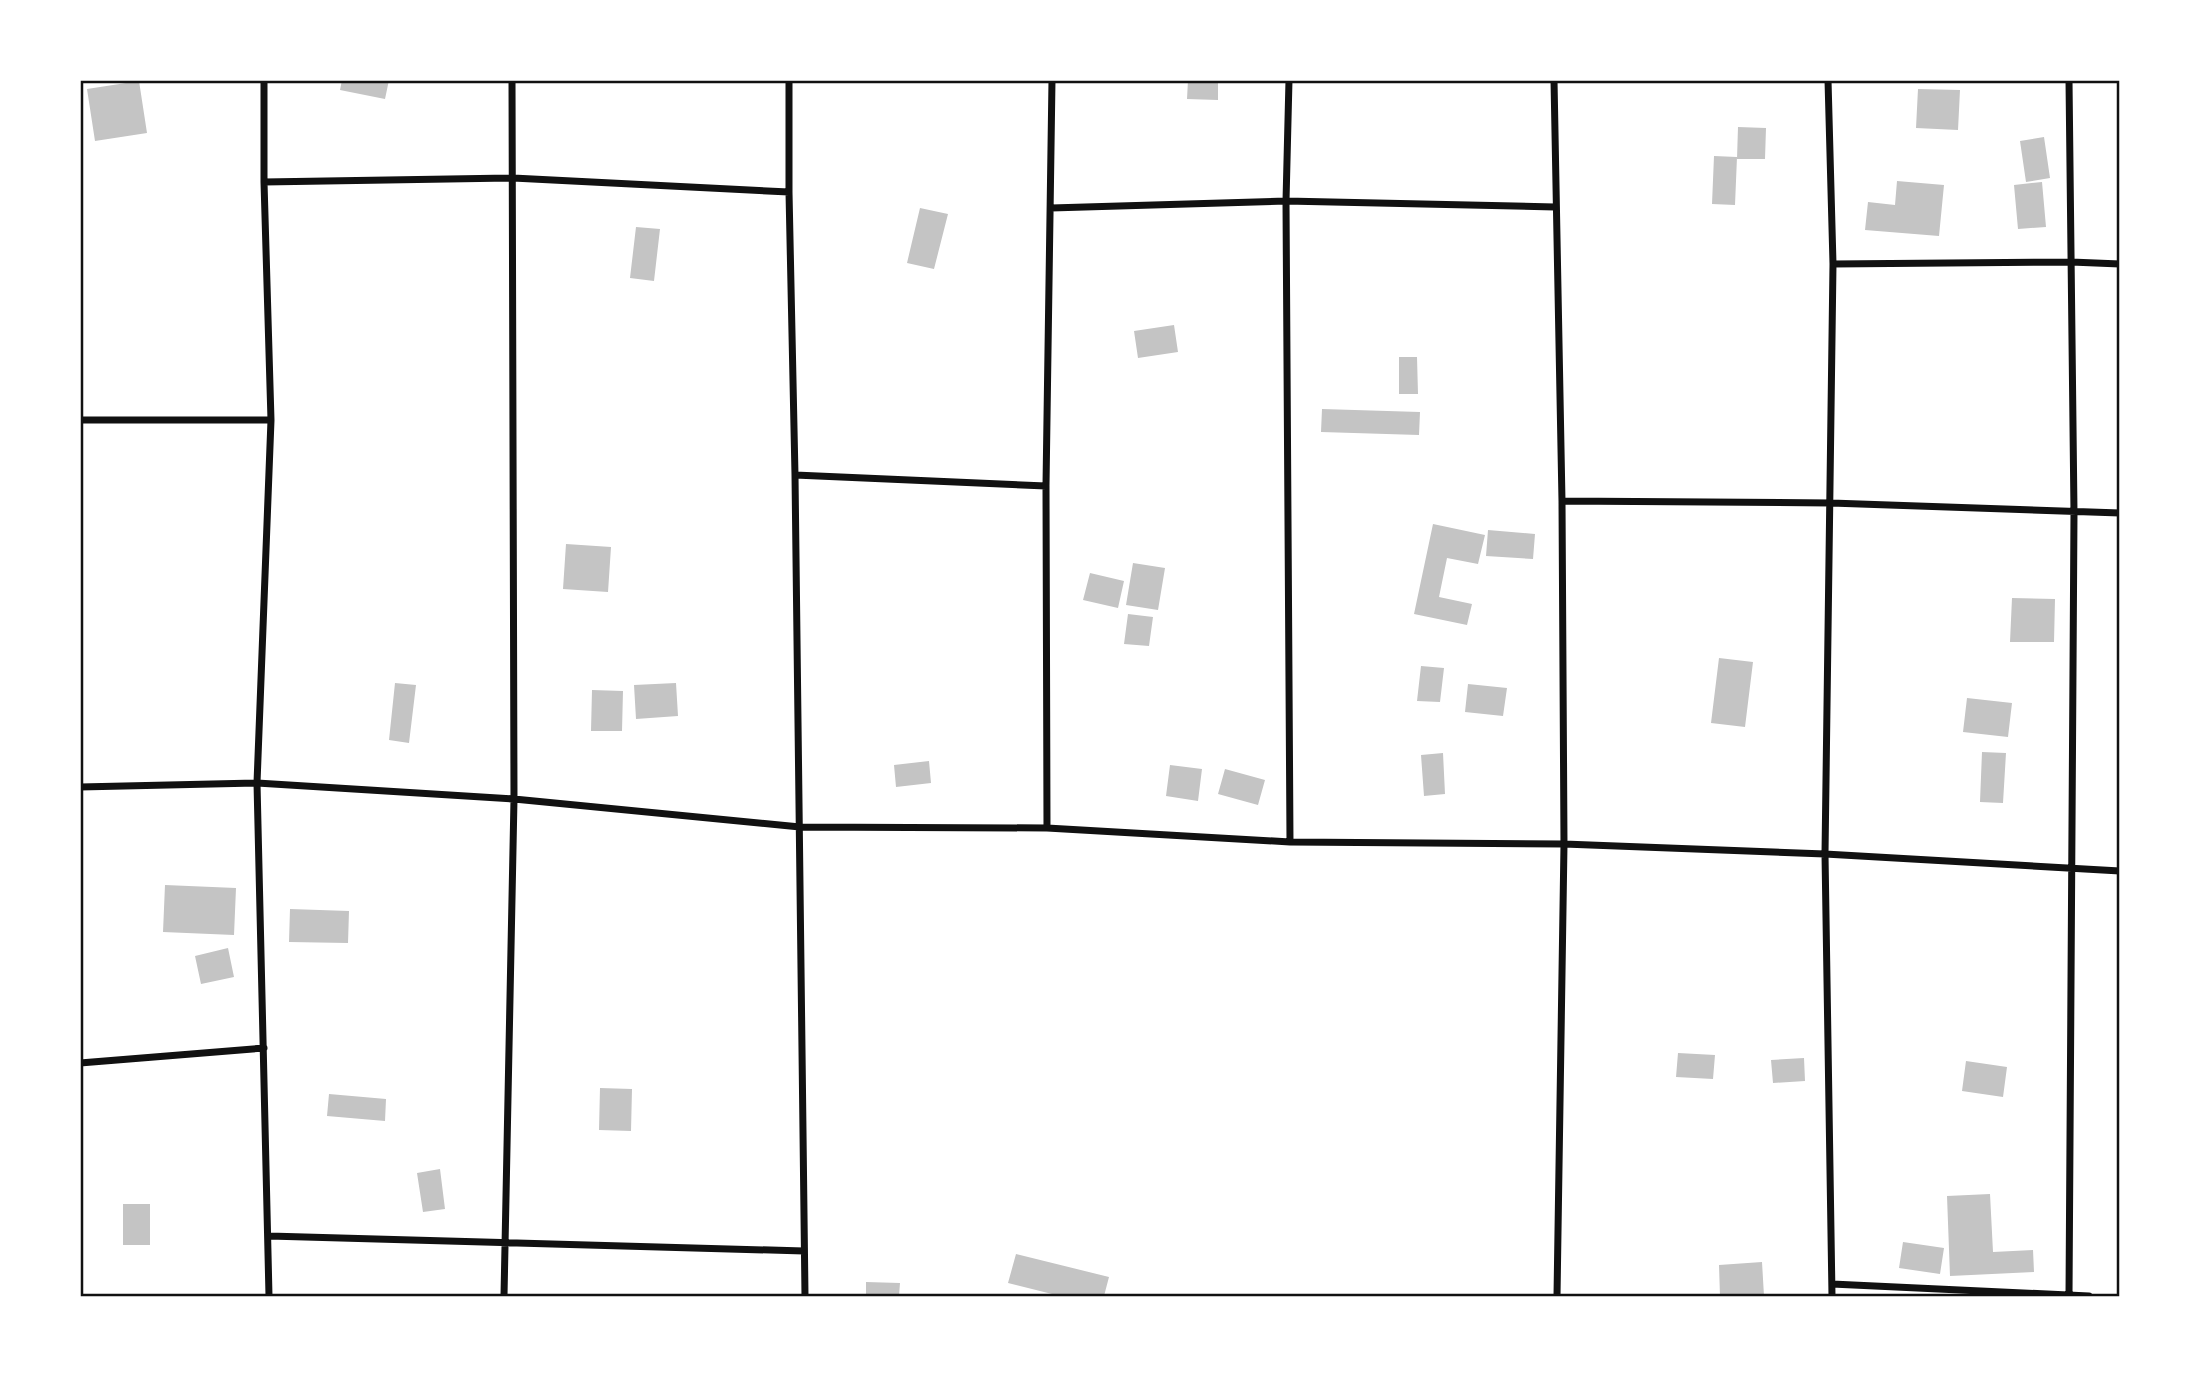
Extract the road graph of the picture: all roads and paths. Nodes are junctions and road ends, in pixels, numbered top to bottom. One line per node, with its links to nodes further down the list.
1 (264, 80): 10 (street)
2 (512, 80): 9 (street)
3 (789, 80): 11 (street)
4 (1052, 80): 14 (street)
5 (1289, 80): 12 (street)
6 (1554, 80): 13 (street)
7 (1828, 80): 16 (street)
8 (2069, 80): 15 (street)
9 (513, 178): 10 (street); 11 (street); 28 (street)
10 (264, 183): 19 (street)
11 (789, 192): 20 (street)
12 (1286, 201): 13 (street); 14 (street); 31 (street)
13 (1555, 207): 22 (street)
14 (1051, 208): 21 (street)
15 (2071, 262): 16 (street); 17 (street); 24 (street)
16 (1833, 264): 23 (street)
17 (2119, 264)
18 (80, 420): 19 (street)
19 (271, 420): 26 (street)
20 (795, 475): 21 (street); 29 (street)
21 (1046, 486): 30 (street)
22 (1562, 501): 23 (street); 32 (street)
23 (1831, 503): 24 (street); 33 (street)
24 (2074, 512): 25 (street); 34 (street)
25 (2119, 513)
26 (257, 783): 27 (street); 28 (street); 36 (street)
27 (80, 787)
28 (514, 799): 29 (street); 39 (street)
29 (800, 827): 30 (street); 40 (street)
30 (1047, 828): 31 (street)
31 (1290, 842): 32 (street)
32 (1564, 844): 33 (street); 46 (street)
33 (1825, 854): 34 (street); 41 (street)
34 (2071, 867): 35 (street); 42 (street)
35 (2119, 871)
36 (264, 1048): 37 (street); 38 (street)
37 (80, 1063)
38 (269, 1236): 39 (street); 43 (street)
39 (504, 1242): 40 (street); 44 (street)
40 (804, 1251): 45 (street)
41 (1832, 1284): 42 (street); 47 (street)
42 (2069, 1296): 48 (street)
43 (269, 1297)
44 (503, 1297)
45 (805, 1297)
46 (1557, 1297)
47 (1832, 1297)
48 (2089, 1297)

